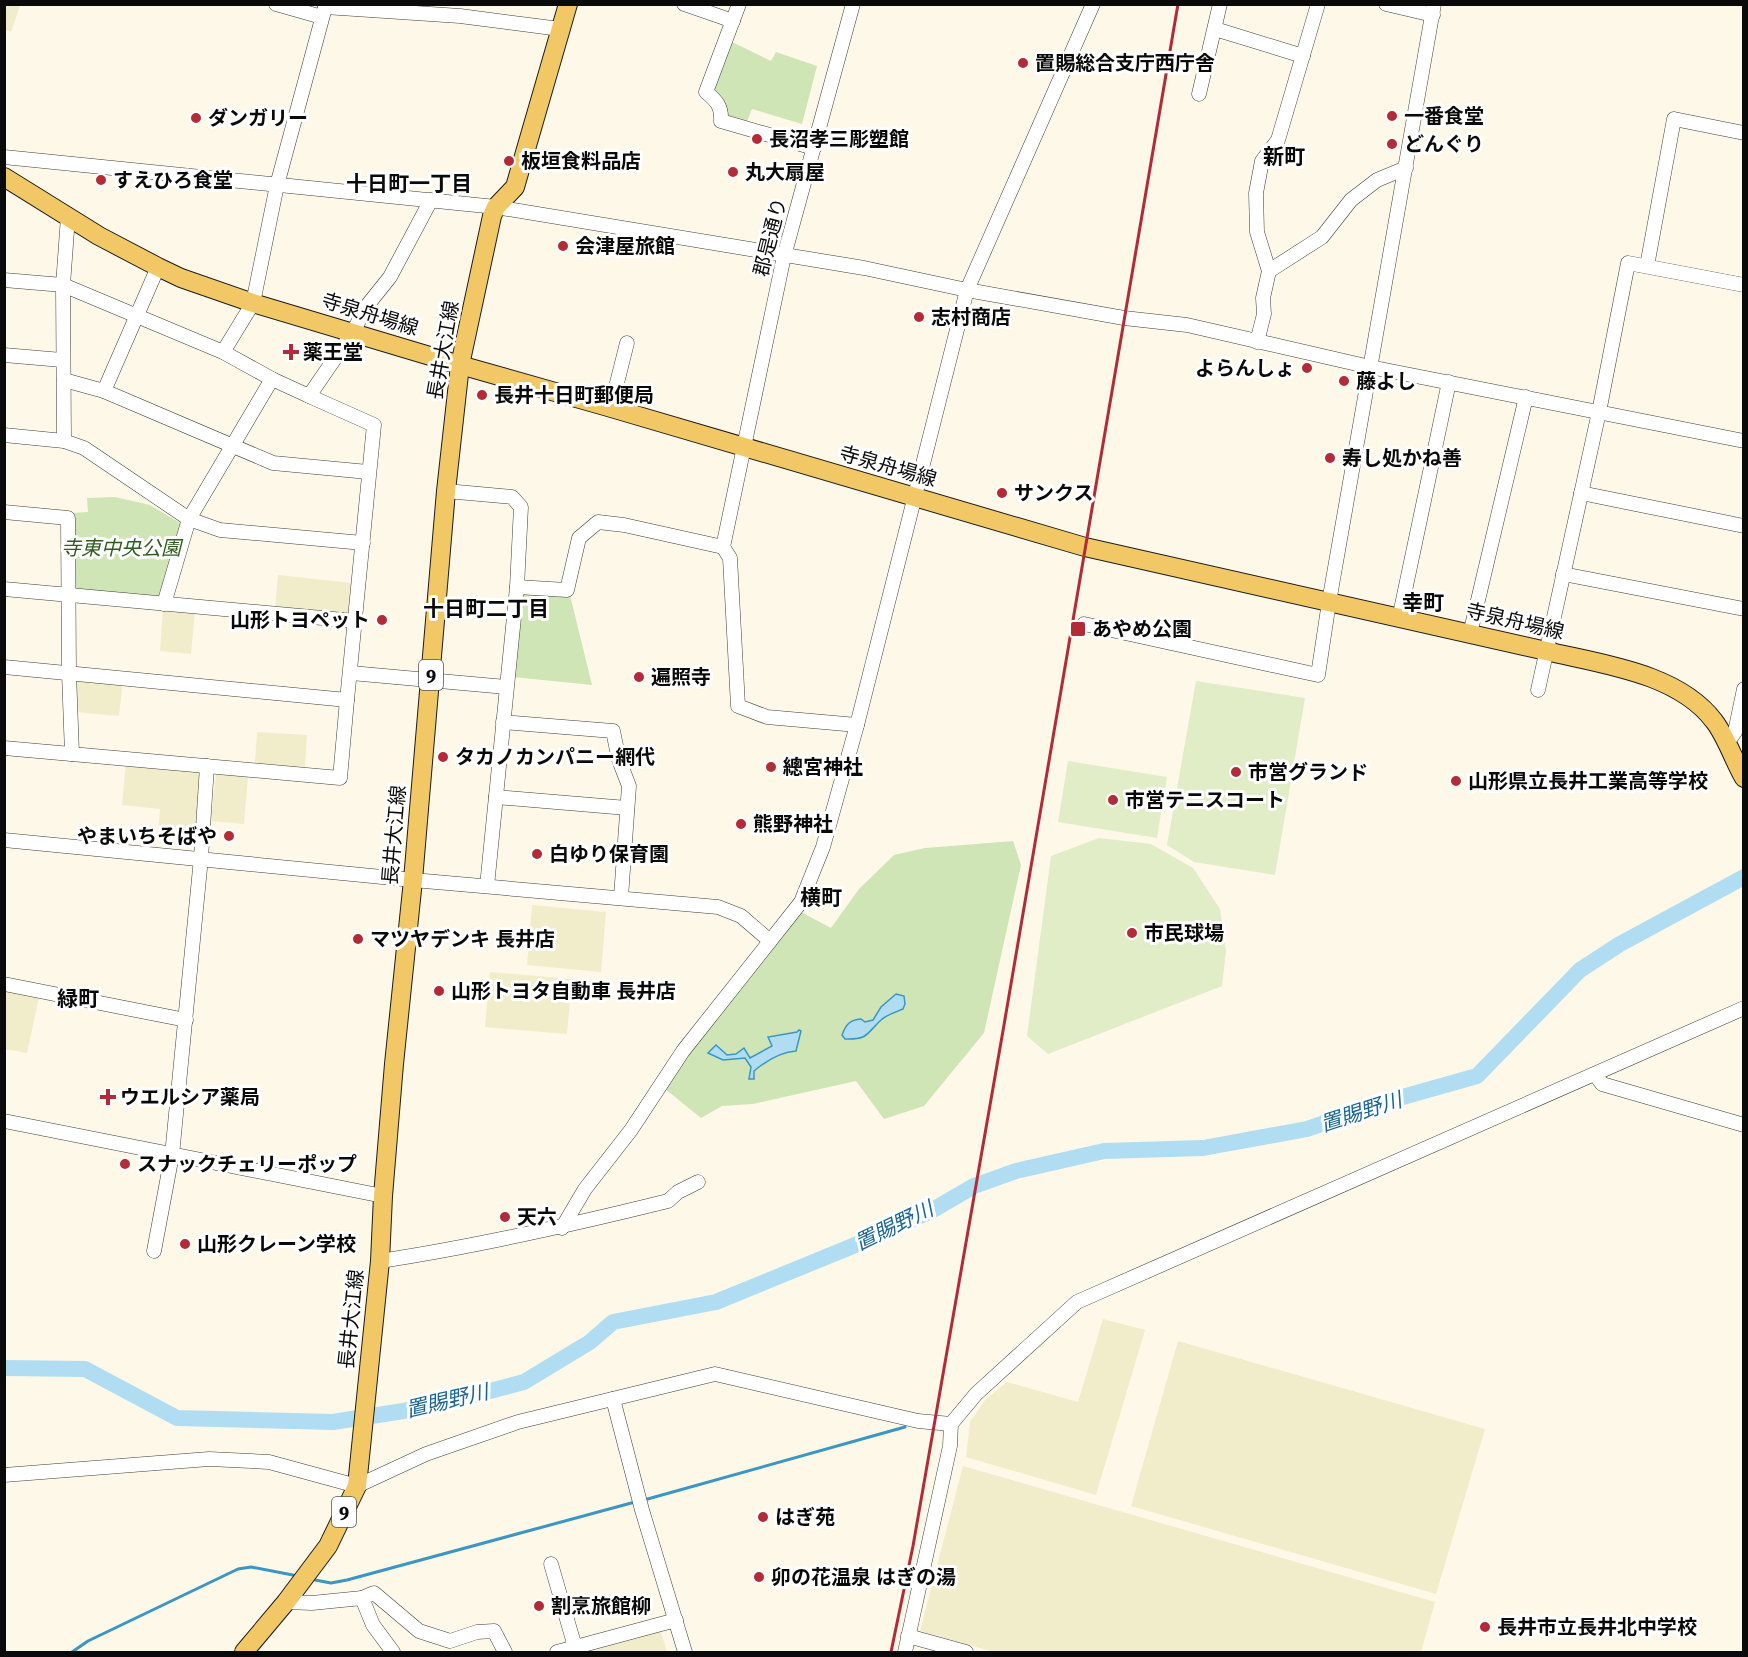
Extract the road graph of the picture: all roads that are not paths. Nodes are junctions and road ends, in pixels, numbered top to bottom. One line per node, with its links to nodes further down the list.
1 (276, 4): 10 (street)
2 (568, 4): 13 (main road, 長井大江線 / 9)
3 (684, 4): 12 (street)
4 (739, 4): 12 (street)
5 (853, 4): 18 (street, 郡是通り)
6 (1093, 4): 33 (street)
7 (1220, 4): 14 (street)
8 (1318, 4): 15 (street)
9 (1386, 4): 11 (street)
10 (324, 9): 13 (street); 22 (street)
11 (1433, 10): 20 (street)
12 (732, 21): 18 (street)
13 (560, 29): 24 (main road, 長井大江線 / 9)
14 (1215, 29): 15 (street); 16 (street)
15 (1303, 56): 29 (street)
16 (1199, 94)
17 (1743, 133): 27 (street)
18 (814, 148): 26 (street, 郡是通り)
19 (4, 157): 22 (street)
20 (1406, 168): 29 (street); 43 (street)
21 (4, 177): 25 (main road, 寺泉舟場線)
22 (277, 185): 23 (street); 34 (street)
23 (431, 200): 24 (street); 36 (street)
24 (496, 207): 26 (street); 42 (main road, 長井大江線 / 9)
25 (68, 217): 28 (main road, 寺泉舟場線); 31 (street)
26 (784, 256): 33 (street); 56 (street, 郡是通り)
27 (1647, 266): 32 (street); 51 (street)
28 (158, 267): 34 (main road, 寺泉舟場線); 35 (street)
29 (1269, 271): 37 (street)
30 (4, 280): 31 (street)
31 (63, 285): 35 (street); 41 (street)
32 (1743, 285)
33 (968, 290): 37 (street); 60 (street)
34 (254, 303): 36 (main road, 寺泉舟場線); 39 (street)
35 (136, 316): 39 (street); 47 (street)
36 (353, 332): 42 (main road, 寺泉舟場線); 48 (street)
37 (1257, 342): 43 (street)
38 (627, 343): 50 (street)
39 (223, 352): 44 (street)
40 (4, 355): 41 (street)
41 (62, 360): 45 (street)
42 (460, 365): 50 (main road, 寺泉舟場線); 58 (main road, 長井大江線 / 9)
43 (1370, 367): 46 (street); 70 (street)
44 (272, 379): 48 (street); 55 (street)
45 (63, 380): 47 (street); 53 (street)
46 (1449, 382): 49 (street); 73 (street)
47 (104, 391): 55 (street)
48 (309, 396): 57 (street)
49 (1526, 397): 51 (street); 76 (street)
50 (608, 406): 56 (main road, 寺泉舟場線)
51 (1599, 412): 54 (street); 59 (street)
52 (4, 435): 53 (street)
53 (64, 441): 62 (street)
54 (1743, 441)
55 (232, 444): 57 (street); 62 (street)
56 (746, 447): 60 (main road, 寺泉舟場線); 65 (street, 郡是通り)
57 (368, 472): 64 (street)
58 (446, 491): 67 (street); 81 (main road, 長井大江線 / 9)
59 (1581, 493): 63 (street); 66 (street)
60 (915, 497): 70 (main road, 寺泉舟場線); 87 (street)
61 (4, 512): 69 (street)
62 (189, 519): 64 (street); 71 (street)
63 (1743, 526)
64 (363, 543): 74 (street)
65 (723, 547): 67 (street); 87 (street)
66 (1563, 574): 72 (street); 77 (street)
67 (517, 587): 82 (street)
68 (4, 589): 69 (street)
69 (69, 595): 71 (street); 79 (street)
70 (1329, 602): 73 (main road, 寺泉舟場線); 75 (street)
71 (164, 604): 74 (street)
72 (1743, 609)
73 (1399, 619): 76 (main road, 寺泉舟場線)
74 (355, 621): 80 (street)
75 (1084, 624)
76 (1470, 634): 77 (main road, 寺泉舟場線)
77 (1546, 651): 84 (street); 88 (main road, 寺泉舟場線)
78 (4, 667): 79 (street)
79 (69, 673): 85 (street); 90 (street)
80 (351, 674): 81 (street); 85 (street)
81 (430, 681): 82 (street); 97 (main road, 長井大江線 / 9)
82 (506, 687): 86 (street)
83 (1743, 689): 88 (street)
84 (1538, 690)
85 (347, 700): 91 (street)
86 (503, 722): 93 (street); 94 (street)
87 (857, 725): 100 (street)
88 (1726, 744): 92 (main road, 寺泉舟場線)
89 (4, 748): 90 (street)
90 (72, 754): 91 (street)
91 (207, 766): 96 (street)
92 (1742, 772)
93 (496, 798): 94 (street); 98 (street)
94 (627, 808): 99 (street)
95 (4, 840): 96 (street)
96 (201, 858): 97 (street); 103 (street)
97 (413, 880): 98 (street); 109 (main road, 長井大江線 / 9)
98 (487, 886): 99 (street)
99 (621, 897): 100 (street)
100 (770, 941): 110 (street)
101 (4, 984): 103 (street)
102 (1743, 1008): 104 (street)
103 (186, 1020): 107 (street)
104 (1595, 1074): 106 (street); 114 (street)
105 (4, 1121): 107 (street)
106 (1743, 1125)
107 (172, 1155): 109 (street); 111 (street)
108 (698, 1182): 110 (street)
109 (383, 1196): 112 (main road, 長井大江線 / 9)
110 (561, 1228): 112 (street)
111 (154, 1251)
112 (380, 1261): 116 (main road, 長井大江線 / 9)
113 (613, 1399): 114 (street); 116 (street); 120 (street)
114 (951, 1424): 121 (street)
115 (4, 1475): 116 (street)
116 (357, 1486): 119 (main road, 長井大江線 / 9)
117 (551, 1564): 122 (street)
118 (362, 1598): 119 (street); 124 (street); 125 (street)
119 (286, 1602): 123 (main road, 長井大江線 / 9)
120 (676, 1620): 122 (street); 127 (street)
121 (908, 1636): 128 (street); 129 (street)
122 (575, 1647): 126 (street)
123 (244, 1652)
124 (393, 1653)
125 (505, 1653)
126 (557, 1653)
127 (685, 1653)
128 (905, 1653)
129 (966, 1653)

